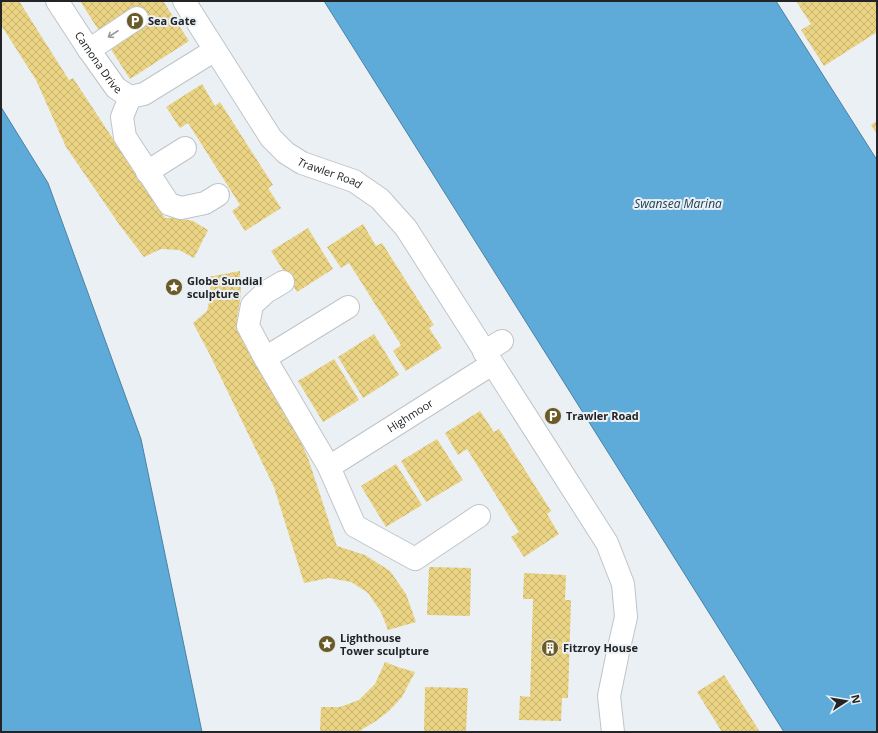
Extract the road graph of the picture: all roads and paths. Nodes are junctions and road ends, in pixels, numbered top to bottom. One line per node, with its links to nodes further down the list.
1 (57, 1): 4 (street, Camona Drive)
2 (184, 1): 5 (street, Trawler Road)
3 (137, 18): 4 (street, one-way to 4)
4 (89, 50): 6 (street, Camona Drive)
5 (215, 50): 6 (street, Camona Drive); 12 (street, Trawler Road)
6 (130, 97): 8 (street)
7 (185, 148): 8 (street)
8 (147, 172): 9 (street)
9 (218, 195)
10 (283, 282): 13 (street)
11 (348, 307): 13 (street)
12 (493, 352): 14 (street, Highmoor); 16 (street, Trawler Road)
13 (265, 358): 14 (street)
14 (329, 467): 15 (street)
15 (479, 516)
16 (614, 732)

